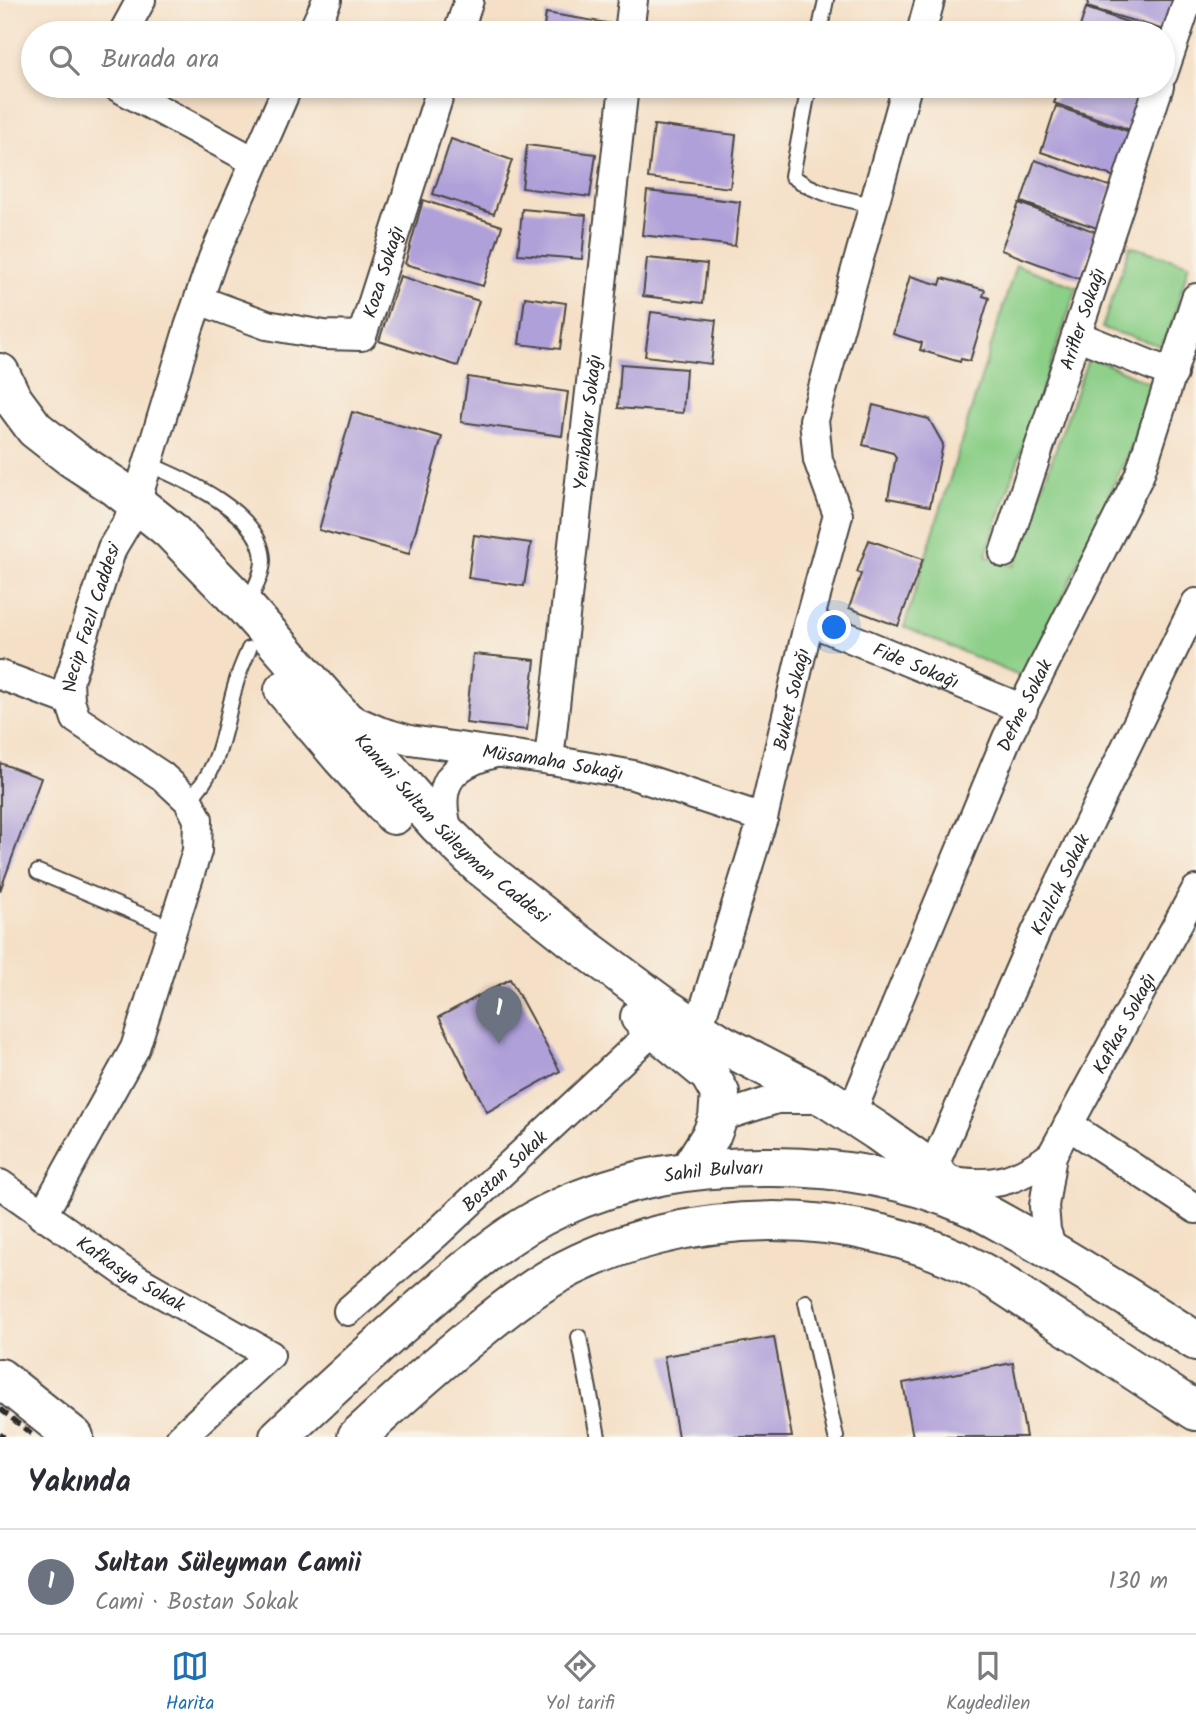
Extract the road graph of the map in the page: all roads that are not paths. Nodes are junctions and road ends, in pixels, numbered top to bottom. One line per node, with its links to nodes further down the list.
1 (141, 0): 8 (street)
2 (327, 0): 9 (street)
3 (469, 0): 10 (street)
4 (633, 0): 11 (street)
5 (826, 0): 12 (lane)
6 (930, 0): 13 (street)
7 (1188, 0): 14 (street)
8 (130, 21)
9 (317, 21)
10 (462, 21)
11 (630, 21)
12 (822, 21)
13 (924, 21)
14 (1175, 38)
15 (138, 98): 22 (street)
16 (283, 98): 22 (street, Necip Fazıl Caddesi)
17 (438, 98): 25 (street, Koza Sokağı)
18 (623, 98): 42 (street, Yenibahar Sokağı)
19 (807, 98): 23 (lane)
20 (904, 98): 23 (street, Buket Sokağı)
21 (1155, 98): 26 (street, Arifler Sokağı)
22 (254, 161): 25 (street, Necip Fazıl Caddesi)
23 (874, 205): 35 (street, Buket Sokağı)
24 (1196, 298): 28 (street, Defne Sokak)
25 (199, 300): 30 (street, Necip Fazıl Caddesi)
26 (1076, 335): 28 (street); 32 (street, Arifler Sokağı)
27 (0, 373): 31 (main road, Kanuni Sultan Süleyman Caddesi)
28 (1173, 374): 39 (street, Defne Sokak)
29 (0, 419): 31 (main road, Kanuni Sultan Süleyman Caddesi)
30 (148, 464): 31 (street, Necip Fazıl Caddesi); 34 (lane)
31 (132, 513): 34 (main road, Kanuni Sultan Süleyman Caddesi); 36 (main road, Kanuni Sultan Süleyman Caddesi); 38 (street, Necip Fazıl Caddesi)
32 (1004, 552)
33 (1196, 603): 56 (street, Kızılcık Sokak)
34 (246, 608): 40 (main road, Kanuni Sultan Süleyman Caddesi)
35 (809, 621): 39 (street, Fide Sokağı); 44 (street, Buket Sokağı)
36 (248, 649): 43 (lane); 49 (main road, Kanuni Sultan Süleyman Caddesi)
37 (0, 675): 38 (street)
38 (70, 701): 43 (street, Necip Fazıl Caddesi)
39 (1023, 709): 51 (street, Defne Sokak)
40 (340, 714): 41 (street, Müsamaha Sokağı); 45 (main road, Kanuni Sultan Süleyman Caddesi)
41 (498, 753): 42 (street, Müsamaha Sokağı); 45 (street)
42 (549, 760): 44 (street, Müsamaha Sokağı)
43 (188, 800): 48 (street)
44 (763, 818): 50 (street, Buket Sokağı)
45 (449, 835): 50 (main road, Kanuni Sultan Süleyman Caddesi)
46 (38, 872): 48 (lane)
47 (1196, 890): 53 (street, Kafkas Sokağı)
48 (172, 928): 60 (street)
49 (656, 1028): 52 (main road, Kanuni Sultan Süleyman Caddesi); 63 (street, Bostan Sokak)
50 (698, 1029): 51 (main road, Kanuni Sultan Süleyman Caddesi)
51 (839, 1107): 52 (street); 56 (main road, Kanuni Sultan Süleyman Caddesi)
52 (718, 1118): 55 (main road)
53 (1068, 1125): 54 (street, Kafkas Sokağı); 59 (street)
54 (1052, 1154): 56 (street); 61 (street)
55 (690, 1169): 58 (main road, Sahil Bulvarı); 70 (main road, Sahil Bulvarı)
56 (937, 1174): 58 (main road, Kanuni Sultan Süleyman Caddesi)
57 (0, 1184): 60 (street, Kafkasya Sokak)
58 (969, 1206): 61 (main road, Sahil Bulvarı)
59 (1196, 1209)
60 (42, 1216): 69 (street, Kafkasya Sokak)
61 (1053, 1251): 65 (main road, Sahil Bulvarı)
62 (806, 1303): 73 (lane)
63 (348, 1311)
64 (579, 1337): 72 (lane)
65 (1196, 1340)
66 (0, 1377): 68 (main road)
67 (1196, 1411): 71 (main road)
68 (74, 1437)
69 (181, 1437)
70 (279, 1437)
71 (357, 1437)
72 (598, 1437)
73 (836, 1437)

